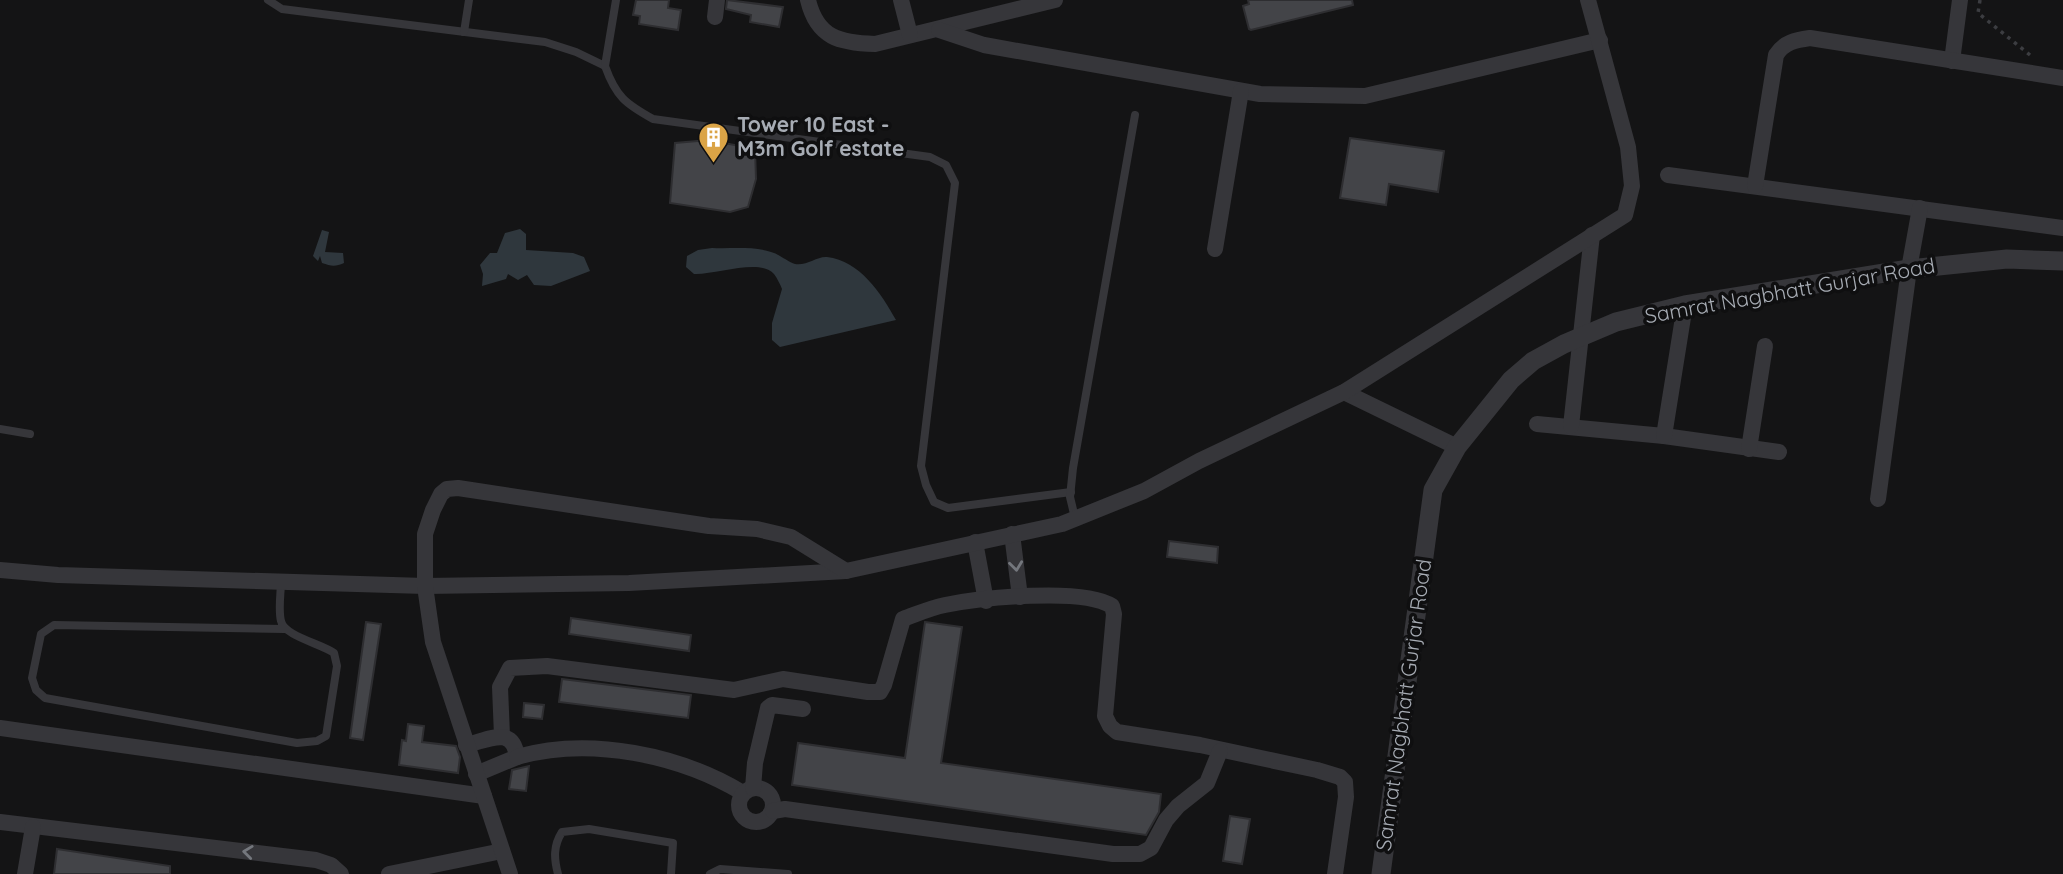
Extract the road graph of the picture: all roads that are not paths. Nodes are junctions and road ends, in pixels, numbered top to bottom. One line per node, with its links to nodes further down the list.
1 (268, 0): 12 (lane)
2 (469, 0): 12 (lane)
3 (616, 0): 16 (lane)
4 (717, 0): 10 (street)
5 (808, 0): 13 (street)
6 (901, 0): 13 (street)
7 (1055, 0): 11 (street)
8 (1588, 0): 14 (street)
9 (1960, 0): 15 (street)
10 (715, 17)
11 (939, 30): 13 (street); 18 (street)
12 (464, 32): 16 (lane)
13 (910, 36)
14 (1600, 40): 18 (street); 24 (street)
15 (1952, 61): 17 (street); 21 (street)
16 (605, 66): 40 (lane)
17 (2063, 78)
18 (1241, 91): 25 (street)
19 (1135, 115): 40 (lane)
20 (1668, 175): 21 (street)
21 (1755, 186): 22 (street)
22 (1920, 208): 23 (street); 27 (street)
23 (2063, 228)
24 (1592, 235): 29 (street); 31 (street)
25 (1215, 249)
26 (2063, 261): 27 (street, Samrat Nagbhatt Gurjar Road)
27 (1909, 269): 28 (street, Samrat Nagbhatt Gurjar Road); 41 (street)
28 (1685, 305): 29 (street, Samrat Nagbhatt Gurjar Road); 36 (street)
29 (1583, 336): 33 (street); 37 (street, Samrat Nagbhatt Gurjar Road)
30 (1765, 346): 38 (street)
31 (1344, 392): 37 (street); 42 (street)
32 (1537, 424): 33 (street)
33 (1571, 426): 36 (street)
34 (0, 429): 35 (lane)
35 (30, 434)
36 (1664, 436): 38 (street)
37 (1457, 447): 76 (street, Samrat Nagbhatt Gurjar Road)
38 (1749, 449): 39 (street)
39 (1779, 452)
40 (1071, 492): 42 (lane)
41 (1878, 499)
42 (1075, 519): 43 (street)
43 (1012, 534): 44 (street); 49 (street, one-way to 49)
44 (975, 542): 46 (street); 50 (street)
45 (0, 570): 47 (street)
46 (846, 571): 48 (street); 48 (street)
47 (281, 581): 48 (street); 51 (lane)
48 (425, 586): 55 (street)
49 (1020, 597): 50 (street); 56 (street)
50 (986, 601): 54 (street)
51 (284, 629): 51 (lane)
52 (803, 709): 59 (street)
53 (0, 728): 60 (street)
54 (502, 736): 55 (street); 57 (street)
55 (466, 745): 58 (street)
56 (1220, 751): 61 (street); 75 (street)
57 (517, 757): 58 (street); 59 (street)
58 (476, 774): 60 (street)
59 (748, 791): 61 (street); 61 (street)
60 (484, 796): 64 (street)
61 (773, 811)
62 (0, 822): 63 (street)
63 (33, 827): 67 (street); 68 (street, one-way to 63)
64 (502, 851): 65 (street); 70 (street)
65 (451, 869): 69 (street)
66 (763, 872): 73 (lane); 74 (lane)
67 (25, 874)
68 (341, 874)
69 (389, 874)
70 (510, 874)
71 (558, 874): 72 (lane)
72 (671, 874)
73 (710, 874)
74 (788, 874)
75 (1335, 874)
76 (1381, 874)

